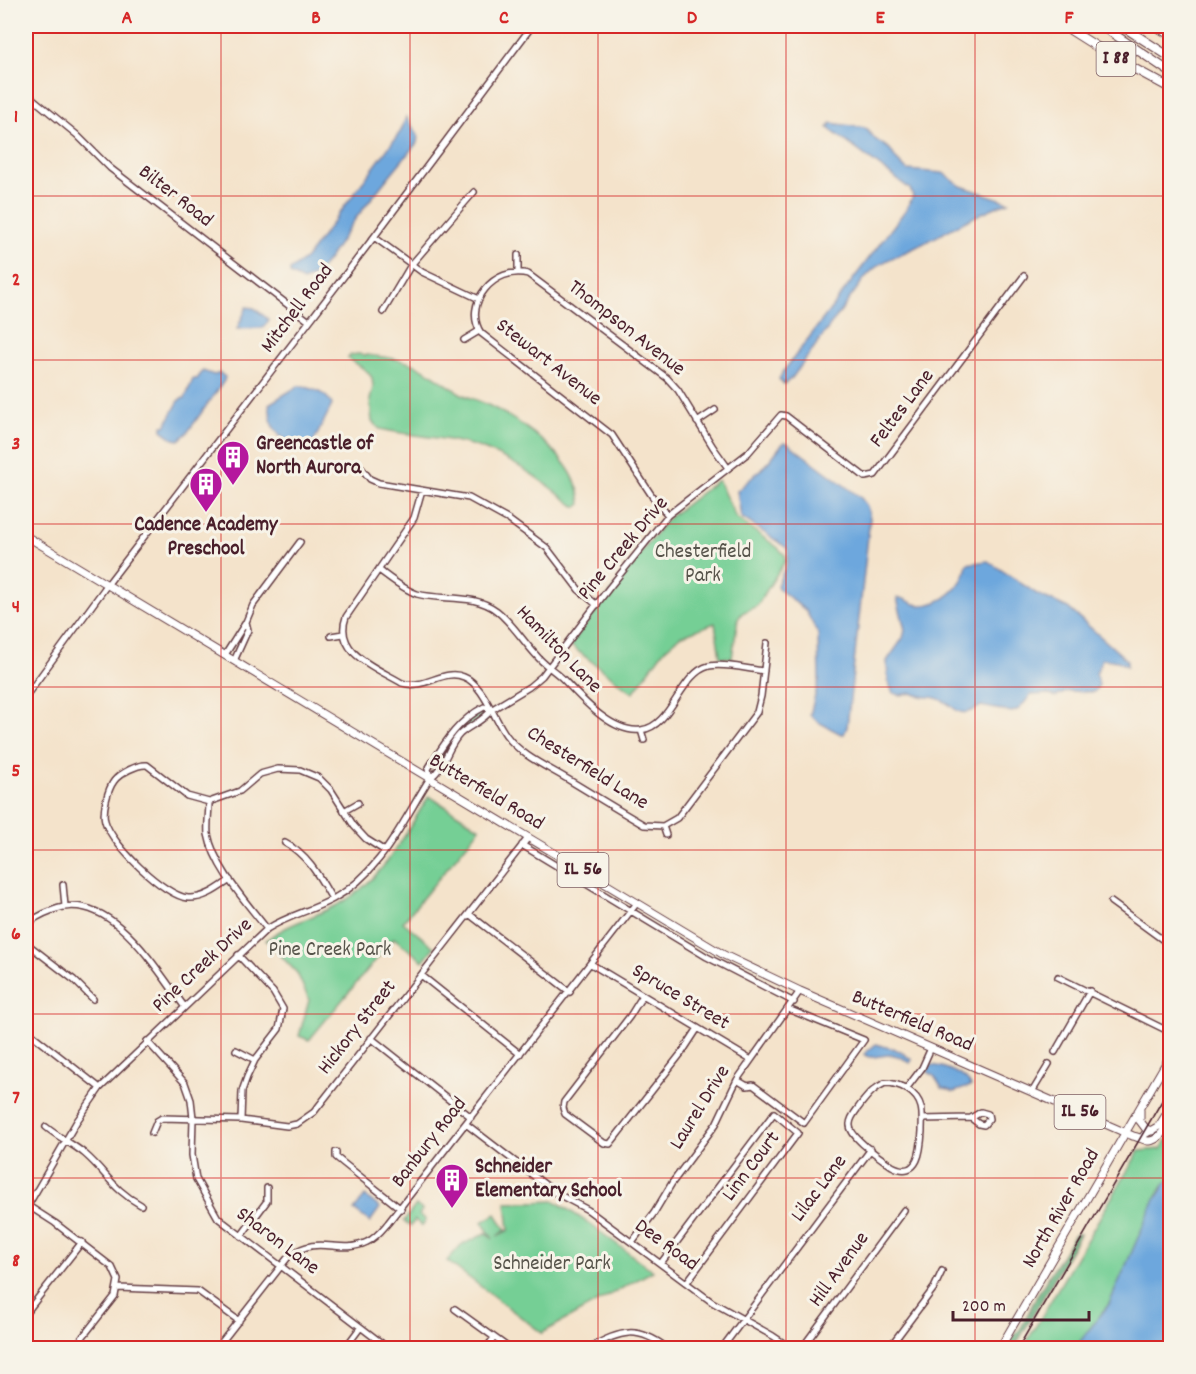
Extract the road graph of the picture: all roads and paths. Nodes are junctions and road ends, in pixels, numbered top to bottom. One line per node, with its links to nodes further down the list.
1 (532, 26): 12 (street, Mitchell Road)
2 (1064, 26): 9 (highway, I 88)
3 (1102, 26): 8 (highway, I 88)
4 (1122, 26): 7 (highway, I 88)
5 (1156, 26): 6 (highway, I 88)
6 (1170, 35)
7 (1170, 57)
8 (1170, 72)
9 (1170, 88)
10 (26, 93): 19 (street, Bilter Road)
11 (474, 192): 14 (street)
12 (374, 237): 14 (street, Stewart Avenue); 19 (street, Mitchell Road)
13 (518, 255): 15 (street)
14 (411, 265): 17 (street, Stewart Avenue); 18 (street)
15 (518, 272): 17 (street); 24 (street, Thompson Avenue)
16 (1024, 276): 23 (street, Feltes Lane)
17 (479, 299): 20 (street, Stewart Avenue)
18 (383, 312)
19 (309, 321): 32 (street, Mitchell Road)
20 (479, 331): 21 (street); 28 (street, Stewart Avenue)
21 (464, 340)
22 (715, 410): 24 (street)
23 (786, 416): 25 (street, Pine Creek Drive)
24 (697, 422): 25 (street, Thompson Avenue)
25 (728, 468): 28 (street, Pine Creek Drive)
26 (362, 469): 27 (street)
27 (422, 490): 31 (street); 33 (street)
28 (668, 515): 33 (street, Pine Creek Drive)
29 (26, 536): 32 (main road, Butterfield Road / IL 56)
30 (300, 542): 34 (street)
31 (379, 570): 35 (street); 40 (street, Hamilton Lane)
32 (107, 585): 38 (main road, Butterfield Road / IL 56); 42 (street, Mitchell Road)
33 (597, 605): 40 (street, Pine Creek Drive)
34 (246, 622): 38 (street); 39 (street)
35 (344, 634): 36 (street); 43 (street, Chesterfield Lane)
36 (331, 636)
37 (767, 643): 41 (street, Chesterfield Lane)
38 (225, 655): 39 (main road, Butterfield Road / IL 56)
39 (234, 661): 46 (main road, Butterfield Road / IL 56)
40 (549, 668): 43 (street, Pine Creek Drive); 44 (street, Hamilton Lane)
41 (764, 670): 44 (street); 50 (street, Chesterfield Lane)
42 (26, 696)
43 (490, 710): 46 (street, Pine Creek Drive); 46 (street, Pine Creek Drive); 50 (street, Chesterfield Lane)
44 (641, 730): 45 (street)
45 (644, 740)
46 (430, 778): 52 (main road, Butterfield Road / IL 56); 55 (street, Pine Creek Drive)
47 (209, 802): 49 (street); 56 (street); 56 (street)
48 (358, 803): 49 (street)
49 (344, 811): 55 (street)
50 (663, 826): 51 (street)
51 (666, 835)
52 (528, 837): 54 (street, Hickory Street); 60 (main road, Butterfield Road / IL 56)
53 (285, 843): 58 (street)
54 (522, 845): 62 (street); 63 (street, Hickory Street)
55 (385, 851): 58 (street, Pine Creek Drive)
56 (230, 880): 65 (street)
57 (63, 885): 61 (street)
58 (332, 899): 65 (street, Pine Creek Drive)
59 (1111, 902): 67 (street)
60 (637, 903): 62 (street, Banbury Road); 73 (main road, Butterfield Road / IL 56)
61 (65, 906): 64 (street); 78 (street)
62 (632, 912): 69 (street, Banbury Road); 77 (street)
63 (469, 914): 70 (street, Hickory Street); 72 (street)
64 (26, 926)
65 (267, 929): 68 (street, Pine Creek Drive)
66 (26, 943): 76 (street)
67 (1170, 945)
68 (238, 955): 78 (street, Pine Creek Drive); 90 (street)
69 (591, 964): 72 (street, Banbury Road); 75 (street, Spruce Street)
70 (421, 975): 83 (street, Hickory Street); 88 (street)
71 (1058, 977): 74 (street)
72 (570, 992): 88 (street, Banbury Road)
73 (801, 992): 77 (street, Laurel Drive); 85 (main road, Butterfield Road / IL 56)
74 (1090, 992): 82 (street); 87 (street)
75 (643, 995): 80 (street, Spruce Street); 80 (street)
76 (93, 999)
77 (794, 1002): 79 (street, Laurel Drive)
78 (184, 1006): 84 (street, Pine Creek Drive)
79 (789, 1010): 91 (street, Laurel Drive); 93 (street, Butterfield Road)
80 (698, 1028): 91 (street, Spruce Street)
81 (26, 1030): 94 (street)
82 (1170, 1032)
83 (371, 1038): 99 (street); 103 (street, Hickory Street)
84 (147, 1041): 94 (street, Pine Creek Drive); 100 (street, Sharon Lane)
85 (931, 1048): 95 (street); 96 (main road, Butterfield Road / IL 56)
86 (236, 1050): 90 (street)
87 (1055, 1052)
88 (520, 1054): 99 (street, Banbury Road)
89 (1170, 1056): 97 (main road, North River Road)
90 (255, 1060): 103 (street)
91 (751, 1060): 93 (street, Laurel Drive)
92 (1049, 1064): 96 (street)
93 (737, 1080): 121 (street, Laurel Drive)
94 (100, 1088): 111 (street, Pine Creek Drive)
95 (906, 1089): 102 (street); 112 (street, Lilac Lane)
96 (1032, 1092): 108 (main road, Butterfield Road / IL 56)
97 (1140, 1108): 107 (main road); 108 (main road, North River Road)
98 (1170, 1108): 107 (main road)
99 (471, 1117): 105 (street, Banbury Road)
100 (193, 1118): 103 (street, Hickory Street); 109 (street, Hickory Street); 119 (street, Sharon Lane)
101 (971, 1118): 102 (street)
102 (922, 1119): 112 (street)
103 (241, 1120)
104 (1170, 1120): 110 (main road)
105 (466, 1124): 117 (street, Banbury Road); 121 (street, Dee Road)
106 (46, 1128): 111 (street)
107 (1152, 1131): 110 (main road)
108 (1125, 1132): 110 (main road, Butterfield Road / IL 56); 149 (main road, North River Road)
109 (152, 1133)
110 (1142, 1138)
111 (65, 1142): 115 (street); 116 (street, Pine Creek Drive)
112 (871, 1149): 129 (street, Lilac Lane)
113 (336, 1152): 117 (street)
114 (267, 1188): 119 (street)
115 (141, 1205)
116 (26, 1206): 120 (street)
117 (401, 1209): 123 (street, Banbury Road)
118 (904, 1210): 147 (street, Hill Avenue)
119 (241, 1236): 123 (street, Sharon Lane)
120 (82, 1242): 126 (street); 128 (street)
121 (632, 1242): 122 (street, Dee Road)
122 (661, 1263): 125 (street, Dee Road); 125 (street, Linn Court)
123 (281, 1266): 130 (street, Banbury Road); 131 (street, Sharon Lane)
124 (942, 1271): 148 (street)
125 (687, 1282): 129 (street, Dee Road)
126 (118, 1288): 130 (street); 136 (street)
127 (455, 1309): 132 (street)
128 (26, 1313)
129 (744, 1320): 145 (street, Lilac Lane); 146 (street, Dee Road)
130 (239, 1321): 137 (street, Banbury Road)
131 (360, 1328): 139 (street); 140 (street, Sharon Lane)
132 (494, 1338): 141 (street); 142 (street)
133 (237, 1343): 138 (street)
134 (26, 1344): 135 (street)
135 (32, 1348)
136 (74, 1348)
137 (217, 1348)
138 (244, 1348)
139 (345, 1348)
140 (388, 1348)
141 (486, 1348)
142 (508, 1348)
143 (588, 1348): 144 (street)
144 (667, 1348)
145 (722, 1348)
146 (791, 1348)
147 (802, 1348)
148 (889, 1348)
149 (1000, 1348)

